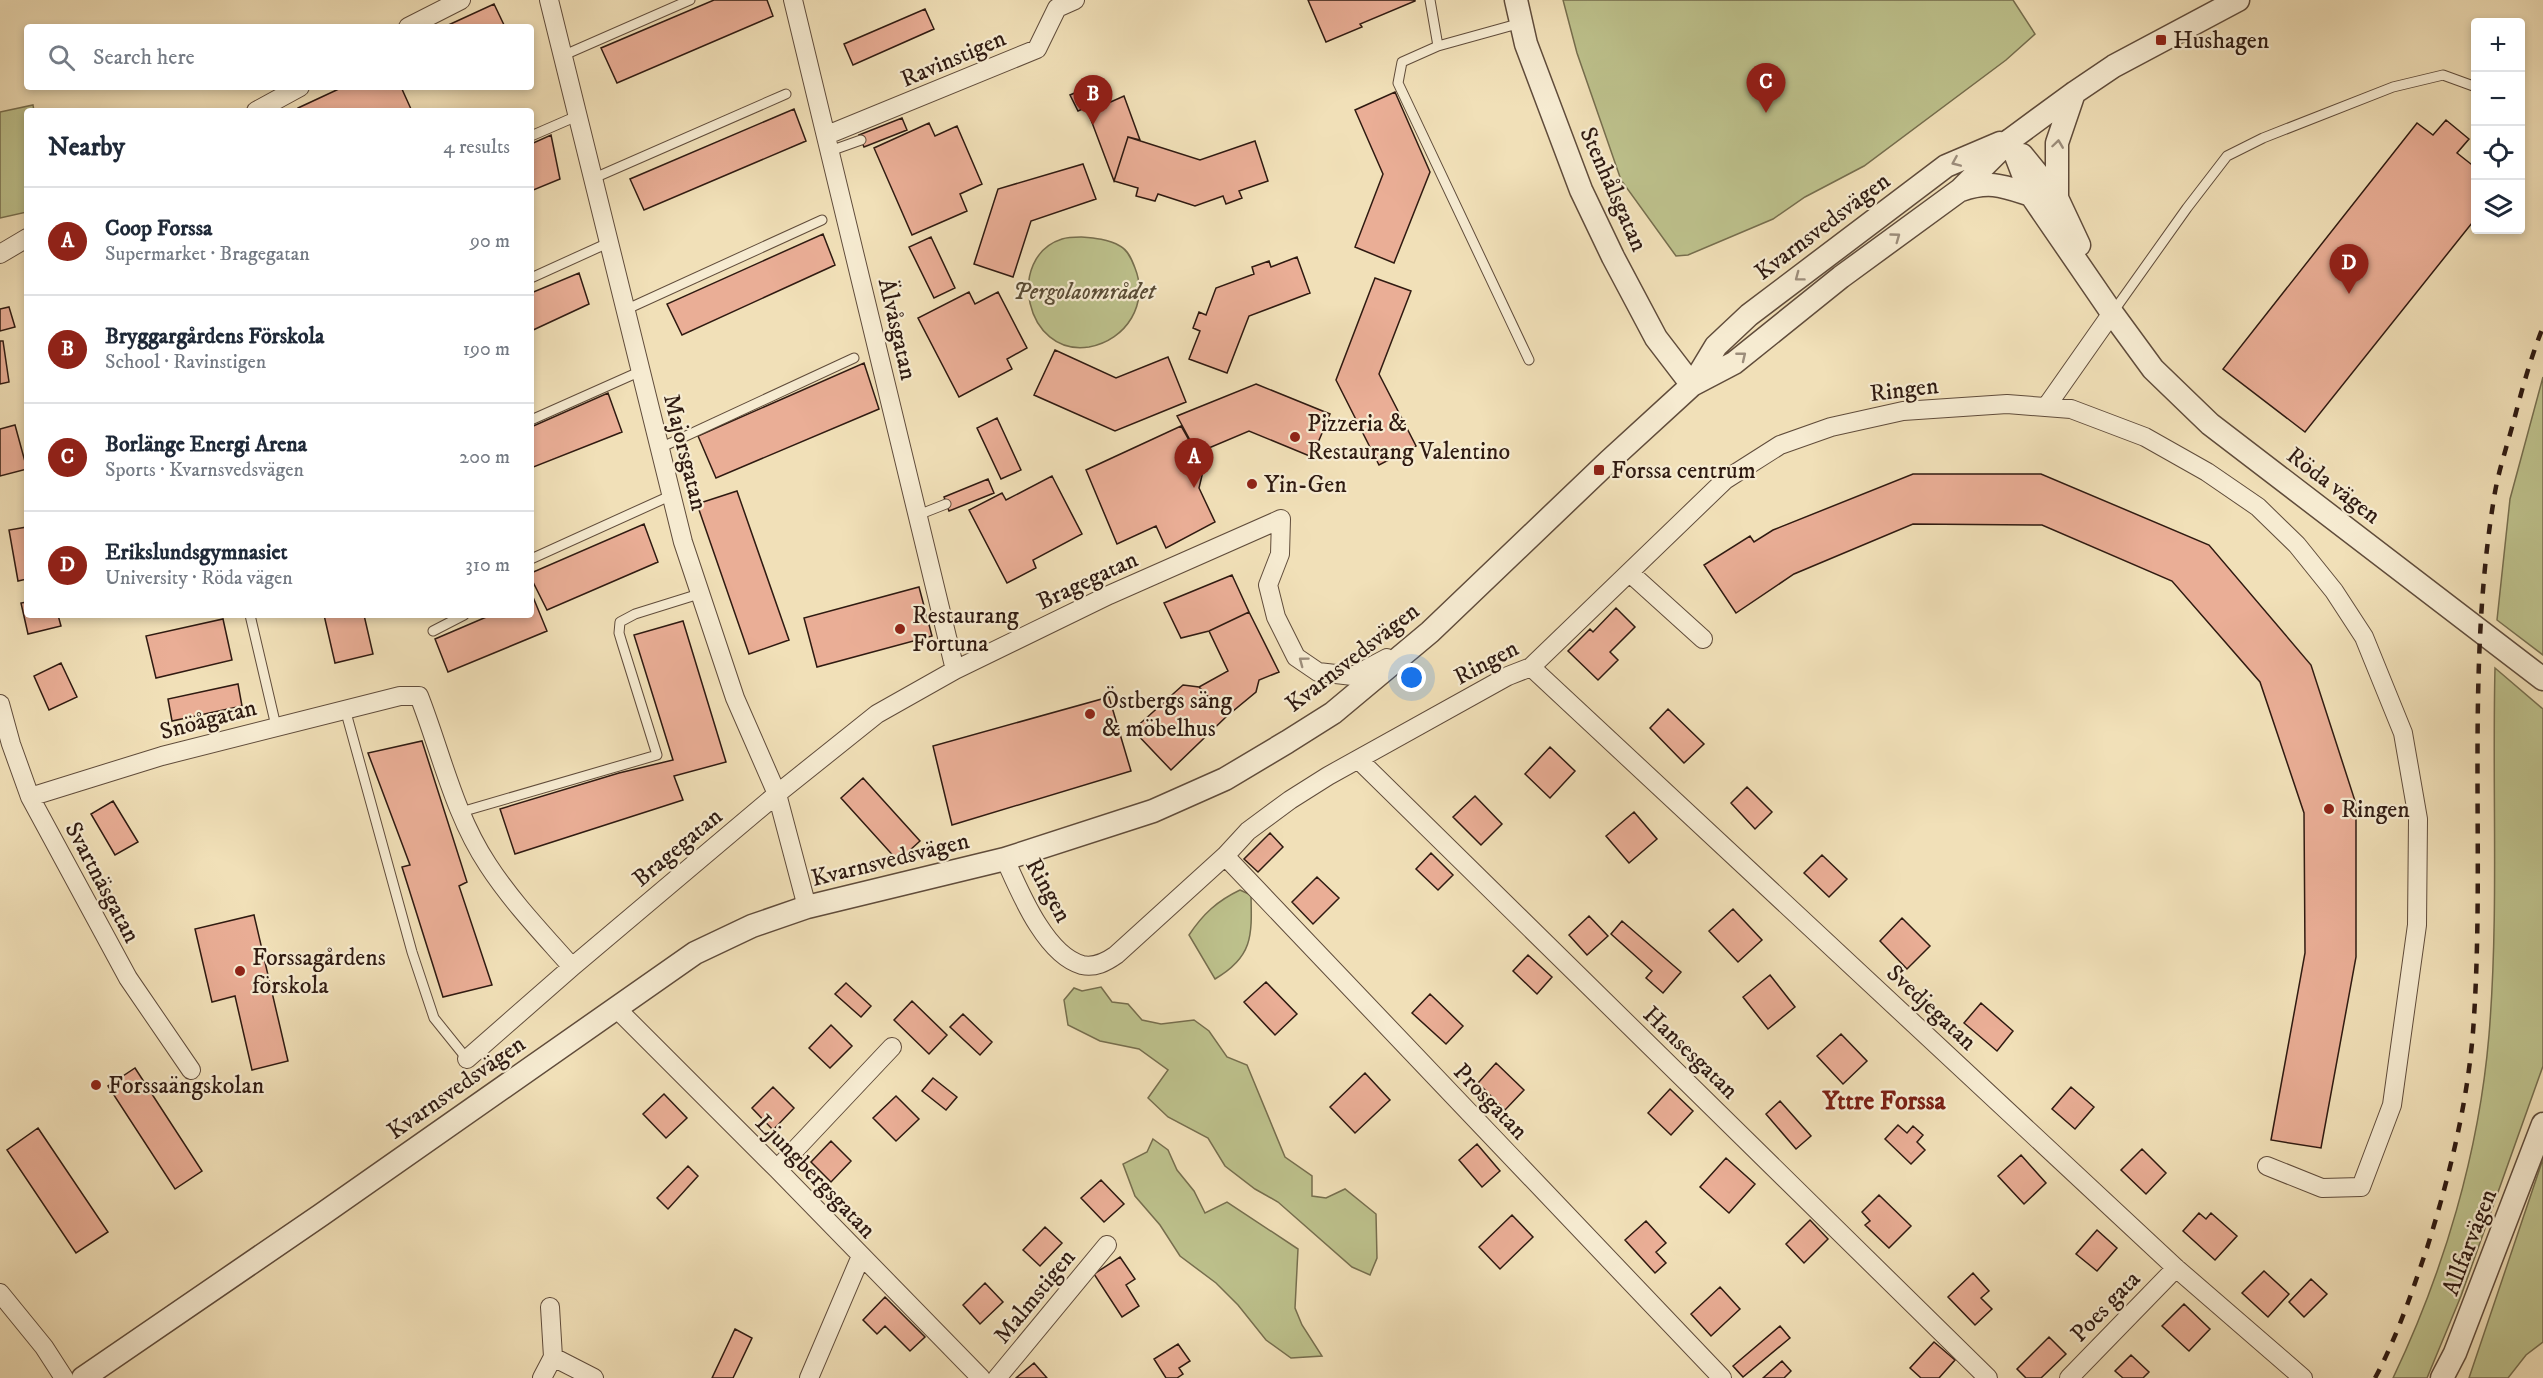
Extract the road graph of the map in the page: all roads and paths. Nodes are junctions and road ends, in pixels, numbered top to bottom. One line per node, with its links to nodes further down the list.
1 (461, 0): 9 (street)
2 (549, 0): 13 (street, Majorsgatan)
3 (690, 0): 13 (lane)
4 (793, 0): 23 (street, Älvåsgatan)
5 (1075, 0): 23 (street, Ravinstigen)
6 (1430, 0): 12 (lane)
7 (1516, 0): 10 (street, Stenhålsgatan)
8 (2238, 0): 16 (street, Kvarnsvedsvägen)
9 (433, 6): 11 (street)
10 (1521, 23): 12 (lane); 38 (street, Stenhålsgatan)
11 (412, 24)
12 (1438, 46): 36 (lane)
13 (562, 56): 19 (street, Majorsgatan)
14 (2471, 86): 34 (lane)
15 (295, 90): 18 (street)
16 (2074, 93): 21 (street, Kvarnsvedsvägen); 27 (street, one-way to 16)
17 (786, 94): 24 (lane)
18 (266, 108)
19 (577, 116): 20 (lane); 24 (street, Majorsgatan)
20 (534, 135)
21 (2010, 140): 25 (street, Kvarnsvedsvägen); 26 (street, Röda vägen); 27 (street, Röda vägen); 38 (street, Kvarnsvedsvägen, one-way to 38)
22 (861, 141): 23 (lane)
23 (828, 143): 44 (street, Älvåsgatan)
24 (592, 179): 30 (street, Majorsgatan)
25 (1960, 190): 26 (street); 38 (street, Kvarnsvedsvägen, one-way to 25)
26 (2031, 195): 34 (street, Röda vägen)
27 (2057, 198): 34 (street, Röda vägen)
28 (822, 220): 33 (lane)
29 (24, 240): 31 (street)
30 (608, 243): 32 (lane); 33 (street, Majorsgatan)
31 (0, 254)
32 (534, 277)
33 (625, 310): 37 (street, Majorsgatan)
34 (2112, 313): 39 (street); 55 (street, Röda vägen)
35 (854, 358): 41 (lane)
36 (1529, 360)
37 (640, 371): 40 (lane); 41 (street, Majorsgatan)
38 (1692, 385): 51 (street, Kvarnsvedsvägen)
39 (2046, 407): 46 (street, Ringen); 72 (street, Ringen)
40 (534, 419)
41 (660, 448): 42 (street, Majorsgatan)
42 (672, 495): 45 (lane); 47 (street, Majorsgatan)
43 (946, 504): 44 (lane)
44 (918, 515): 54 (street, Älvåsgatan)
45 (534, 558)
46 (1630, 573): 52 (street); 53 (street, Ringen)
47 (699, 594): 60 (street, Majorsgatan); 62 (lane)
48 (251, 618): 58 (lane)
49 (458, 618): 50 (lane)
50 (433, 631)
51 (1430, 632): 54 (street, Bragegatan, one-way to 54); 64 (street, Kvarnsvedsvägen)
52 (1703, 639)
53 (1531, 667): 59 (street, Ringen); 76 (street, Svedjegatan)
54 (955, 670): 60 (street, Bragegatan)
55 (2543, 679)
56 (0, 704): 61 (street, Svartnäsgatan)
57 (345, 709): 58 (street, Snöågatan); 62 (street, Snöågatan); 69 (lane)
58 (276, 726): 61 (street, Snöågatan)
59 (1359, 760): 63 (street, Ringen); 88 (street, Hansesgatan)
60 (777, 794): 65 (street, Majorsgatan); 66 (street, Bragegatan)
61 (30, 797): 70 (street, Svartnäsgatan)
62 (461, 812): 66 (street)
63 (1225, 856): 64 (street, Ringen); 87 (street, Prosgatan)
64 (1005, 859): 65 (street, Kvarnsvedsvägen)
65 (807, 907): 67 (street, Kvarnsvedsvägen)
66 (572, 967): 69 (street, Bragegatan)
67 (616, 1008): 73 (street, Ljungbergsgatan); 81 (street, Kvarnsvedsvägen)
68 (892, 1047): 73 (street)
69 (467, 1059)
70 (191, 1070)
71 (2543, 1124): 91 (street, Allfarvägen)
72 (2267, 1166)
73 (777, 1169): 75 (street, Ljungbergsgatan)
74 (1107, 1245): 86 (street, Malmstigen)
75 (861, 1256): 84 (street); 85 (street, Ljungbergsgatan)
76 (2176, 1268): 89 (street, Poes gata); 90 (street, Svedjegatan)
77 (0, 1293): 80 (street)
78 (550, 1307): 79 (street)
79 (553, 1357): 82 (street); 83 (street)
80 (64, 1378)
81 (83, 1378)
82 (542, 1378)
83 (594, 1378)
84 (809, 1378)
85 (981, 1378)
86 (997, 1378)
87 (1722, 1378)
88 (1988, 1378)
89 (2069, 1378)
90 (2303, 1378)
91 (2442, 1378)

